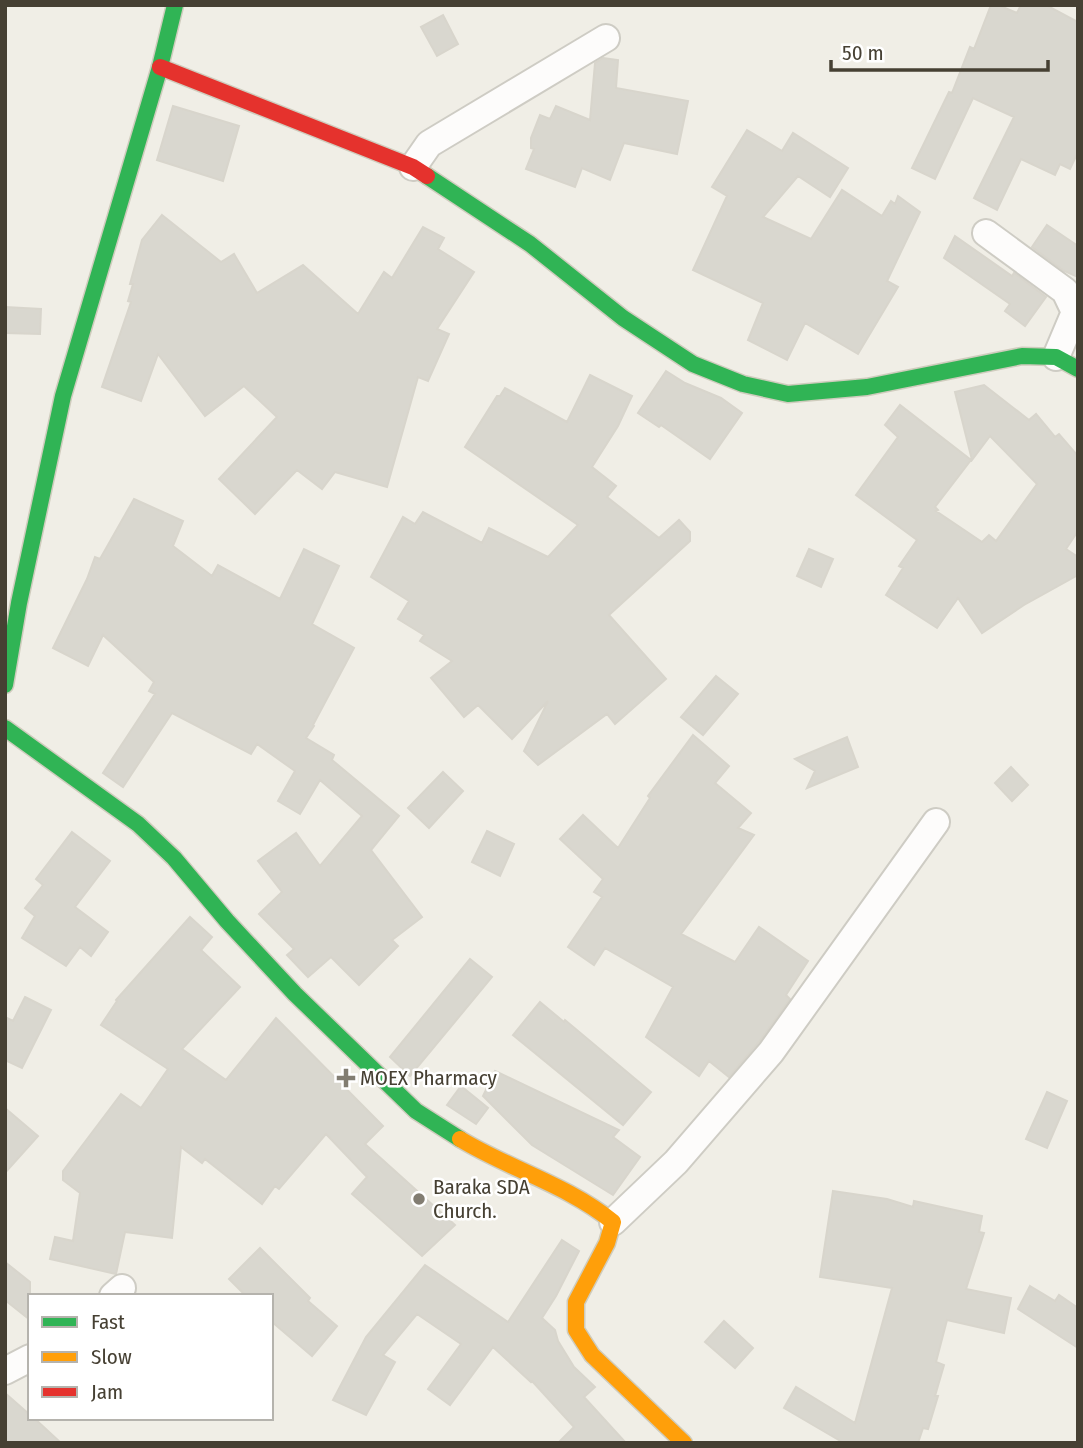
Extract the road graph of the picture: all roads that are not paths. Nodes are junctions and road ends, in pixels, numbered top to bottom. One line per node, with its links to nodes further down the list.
1 (175, 5): 3 (street)
2 (606, 38): 4 (street)
3 (160, 67): 4 (street); 7 (street)
4 (413, 167): 6 (street)
5 (986, 233): 6 (street)
6 (1067, 363)
7 (5, 685)
8 (5, 728): 10 (street)
9 (936, 822): 10 (street)
10 (613, 1222): 13 (street)
11 (28, 1359): 12 (street)
12 (5, 1371)
13 (684, 1443)

